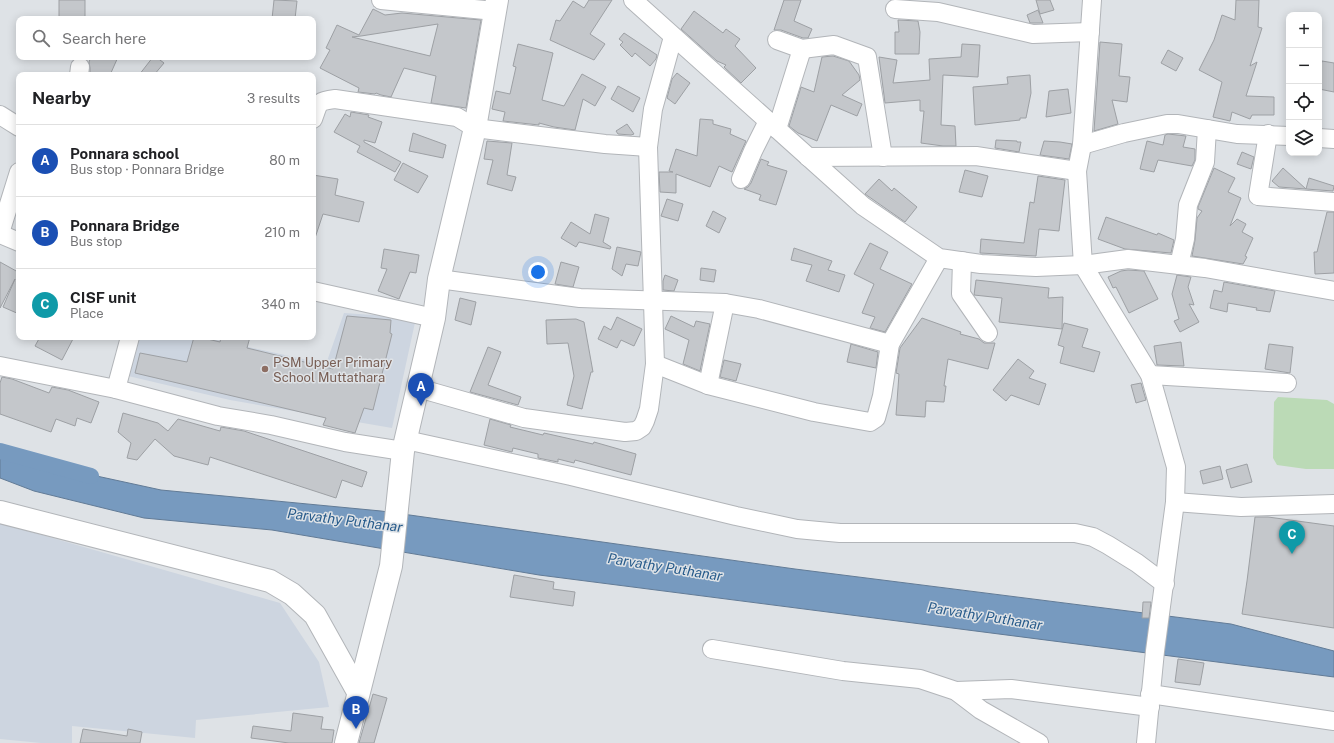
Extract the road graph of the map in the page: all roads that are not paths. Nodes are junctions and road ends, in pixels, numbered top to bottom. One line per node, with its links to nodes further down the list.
1 (381, 0): 4 (street)
2 (633, 0): 7 (street)
3 (1092, 0): 6 (street)
4 (496, 5): 14 (main road)
5 (895, 10): 6 (street)
6 (1090, 32): 20 (street)
7 (673, 37): 13 (street); 21 (street)
8 (777, 40): 9 (street)
9 (802, 49): 13 (street); 23 (street)
10 (316, 110): 14 (street)
11 (0, 115): 12 (street)
12 (16, 125)
13 (772, 125): 22 (street); 25 (street)
14 (475, 128): 21 (street); 34 (main road)
15 (1207, 129): 16 (street); 20 (street); 33 (street)
16 (1268, 134): 17 (street); 27 (street)
17 (1286, 136)
18 (1322, 138): 19 (street)
19 (1334, 139)
20 (1082, 145): 24 (street)
21 (648, 147): 37 (street)
22 (808, 157): 23 (street); 30 (street)
23 (883, 157): 24 (street)
24 (1078, 171): 32 (street)
25 (741, 179)
26 (16, 182): 28 (street)
27 (1334, 202)
28 (0, 234): 29 (street)
29 (16, 241)
30 (938, 258): 31 (street); 42 (street)
31 (962, 261): 32 (street); 40 (street)
32 (1083, 265): 33 (street); 45 (street)
33 (1179, 265): 35 (street)
34 (439, 279): 37 (street); 39 (main road)
35 (1334, 291)
36 (316, 292): 39 (street)
37 (653, 301): 38 (street); 43 (street)
38 (725, 304): 42 (street); 47 (street)
39 (434, 318): 48 (main road)
40 (988, 333)
41 (129, 340): 49 (street)
42 (890, 344): 47 (street)
43 (655, 364): 47 (street); 48 (street)
44 (0, 366): 49 (street)
45 (1150, 375): 46 (street); 51 (street)
46 (1287, 383)
47 (708, 385)
48 (418, 388): 50 (main road)
49 (116, 389): 50 (street)
50 (405, 445): 54 (street); 57 (main road)
51 (1175, 502): 52 (street); 54 (street)
52 (1334, 504)
53 (0, 512): 57 (main road)
54 (1165, 584): 58 (street)
55 (712, 649): 56 (street)
56 (956, 691): 58 (street); 61 (street)
57 (358, 692): 60 (main road)
58 (1150, 701): 59 (street); 62 (street)
59 (1334, 722)
60 (346, 743)
61 (1039, 743)
62 (1146, 743)

